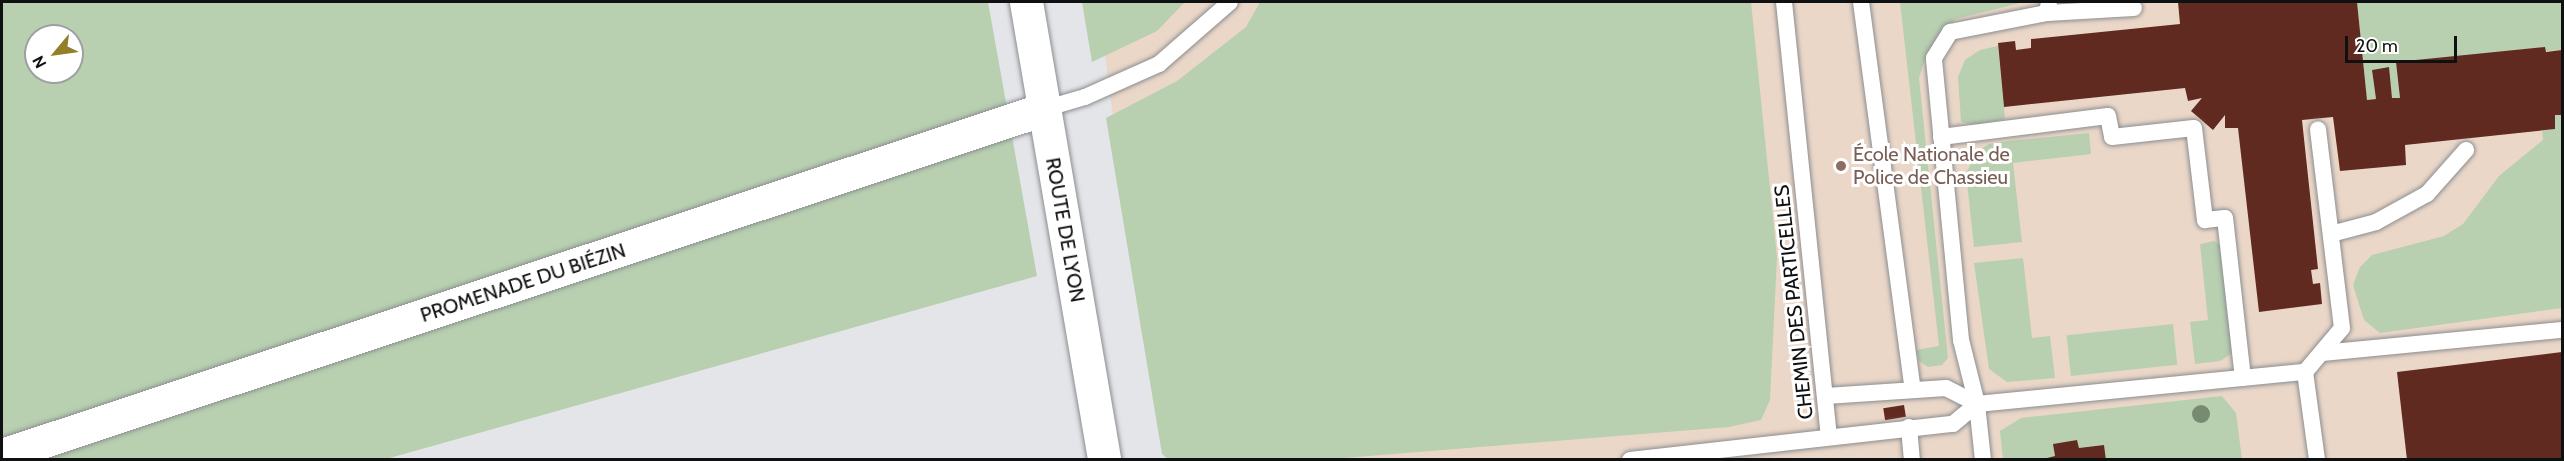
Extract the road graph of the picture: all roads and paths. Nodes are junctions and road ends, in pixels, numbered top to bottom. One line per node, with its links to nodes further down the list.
1 (1026, 2): 7 (street, ROUTE DE LYON)
2 (1230, 2): 7 (lane)
3 (1784, 2): 17 (lane, CHEMIN DES PARTICELLES)
4 (1861, 2): 16 (lane)
5 (2048, 7): 6 (lane); 9 (lane)
6 (2134, 8)
7 (1044, 109): 21 (street, PROMENADE DU BIÉZIN); 22 (street, ROUTE DE LYON)
8 (2318, 129): 11 (lane)
9 (1941, 137): 15 (lane); 18 (lane)
10 (2466, 150): 11 (lane)
11 (2331, 234): 13 (lane)
12 (2562, 330): 13 (lane)
13 (2322, 353): 14 (lane)
14 (2305, 372): 15 (lane); 26 (lane)
15 (2243, 378): 18 (lane)
16 (1913, 390): 17 (lane); 18 (lane)
17 (1826, 396): 20 (lane, CHEMIN DES PARTICELLES)
18 (1977, 404): 19 (lane); 25 (lane)
19 (1909, 427): 20 (lane); 24 (lane)
20 (1829, 436): 23 (lane, CHEMIN DES PARTICELLES)
21 (2, 455)
22 (1104, 459)
23 (1630, 459)
24 (1912, 459)
25 (1983, 459)
26 (2317, 459)

